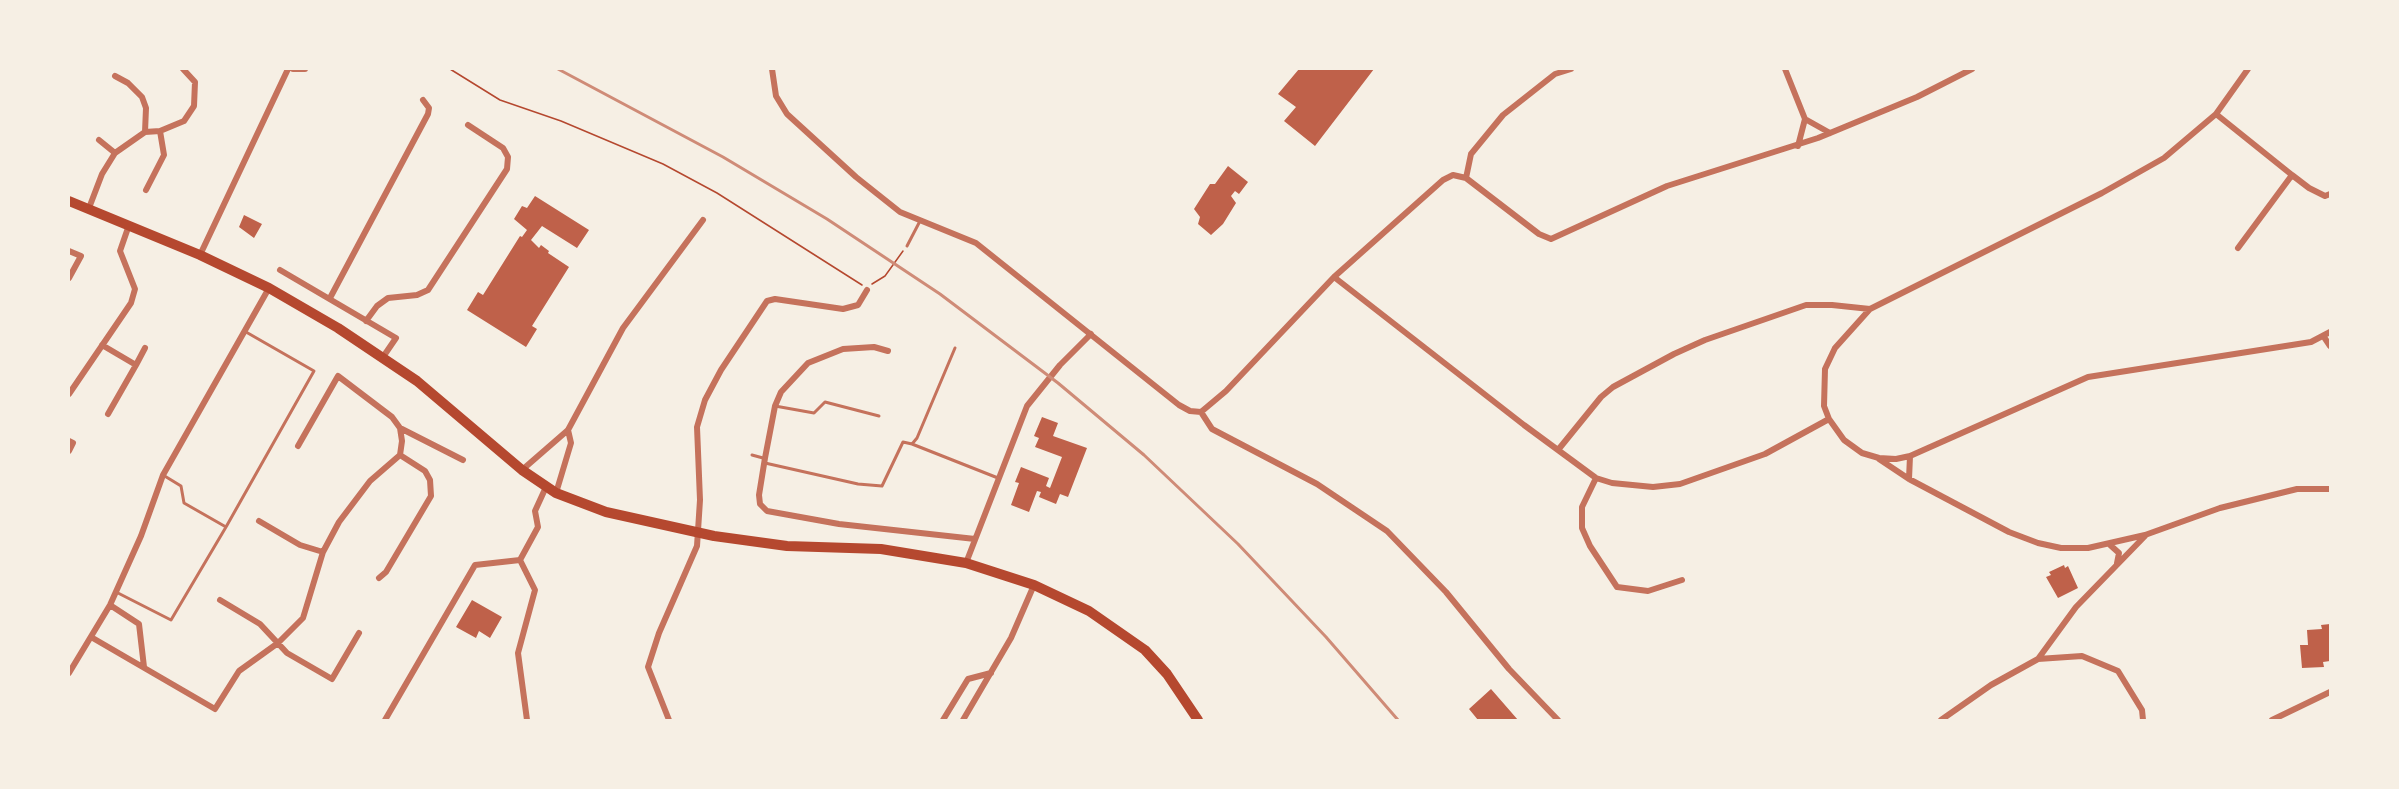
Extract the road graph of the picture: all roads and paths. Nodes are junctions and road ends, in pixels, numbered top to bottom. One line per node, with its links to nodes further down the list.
1 (183, 69): 18 (street)
2 (288, 69): 36 (street)
3 (293, 69): 4 (street)
4 (304, 69)
5 (450, 69): 33 (path)
6 (772, 69): 31 (street)
7 (1548, 69): 12 (street)
8 (1571, 69): 12 (street)
9 (1785, 69): 16 (street)
10 (1972, 69): 20 (street)
11 (2248, 69): 15 (street)
12 (1555, 74): 25 (street)
13 (114, 76): 19 (street)
14 (423, 100): 42 (street)
15 (2216, 114): 24 (street); 43 (street)
16 (1804, 119): 20 (street); 22 (street)
17 (468, 125): 44 (street)
18 (160, 131): 19 (street); 26 (street)
19 (145, 132): 23 (street)
20 (1830, 133): 22 (street)
21 (99, 140): 23 (street)
22 (1798, 146): 25 (street)
23 (115, 153): 29 (street)
24 (2292, 175): 27 (street); 34 (street)
25 (1466, 178): 38 (street)
26 (146, 190)
27 (2330, 194)
28 (69, 201): 29 (highway)
29 (89, 208): 32 (highway)
30 (703, 220): 63 (street)
31 (920, 220): 33 (lane); 47 (street)
32 (129, 224): 36 (highway); 49 (street)
33 (907, 246)
34 (2238, 248)
35 (69, 251): 39 (street)
36 (200, 255): 40 (highway)
37 (280, 270): 42 (street)
38 (1334, 277): 58 (street); 68 (street)
39 (69, 278)
40 (269, 288): 45 (street); 54 (highway)
41 (867, 290): 85 (street)
42 (330, 298): 44 (street)
43 (1870, 309): 61 (street); 68 (street)
44 (366, 321): 54 (street)
45 (244, 332): 76 (street); 84 (lane)
46 (2330, 332): 48 (street)
47 (1093, 335): 58 (street); 78 (street)
48 (2324, 337): 50 (street); 71 (street)
49 (102, 345): 55 (street); 56 (street)
50 (2330, 346)
51 (145, 348): 55 (street)
52 (955, 348): 65 (lane)
53 (888, 351): 57 (street)
54 (383, 357): 75 (highway)
55 (136, 365): 59 (street)
56 (69, 394)
57 (775, 406): 60 (lane); 74 (street)
58 (1201, 412): 115 (street)
59 (108, 414)
60 (879, 416)
61 (1829, 419): 72 (street); 77 (street)
62 (400, 428): 66 (street); 69 (street); 73 (street)
63 (568, 430): 75 (street); 82 (street)
64 (69, 441): 67 (street)
65 (912, 444): 74 (lane); 78 (lane)
66 (298, 446)
67 (69, 450)
68 (1558, 450): 77 (street)
69 (400, 455): 89 (street); 93 (street)
70 (752, 455): 74 (lane)
71 (1910, 456): 72 (street); 79 (street)
72 (1879, 458): 79 (street)
73 (463, 460)
74 (765, 461): 87 (street)
75 (522, 470): 80 (highway)
76 (163, 475): 84 (lane); 96 (street)
77 (1596, 478): 94 (street)
78 (999, 479): 87 (street)
79 (1909, 479): 88 (street)
80 (546, 486): 82 (highway); 90 (street)
81 (2330, 489): 86 (street)
82 (556, 493): 85 (highway)
83 (259, 521): 89 (street)
84 (226, 527): 96 (lane)
85 (699, 533): 91 (highway); 111 (street)
86 (2145, 535): 88 (street); 92 (street)
87 (975, 539): 91 (street)
88 (2109, 544): 92 (street)
89 (323, 552): 101 (street)
90 (520, 560): 109 (street); 110 (street)
91 (966, 563): 95 (highway)
92 (2117, 564): 103 (street)
93 (379, 578)
94 (1682, 580)
95 (1034, 585): 107 (street); 114 (highway)
96 (116, 592): 98 (street)
97 (220, 600): 101 (street)
98 (110, 605): 100 (street); 105 (street)
99 (359, 633): 101 (street)
100 (91, 637): 104 (street); 105 (street)
101 (278, 643): 105 (street)
102 (69, 657): 104 (street)
103 (2038, 659): 116 (street); 117 (street)
104 (76, 661): 106 (street)
105 (144, 667)
106 (69, 673)
107 (991, 673): 112 (street); 113 (street)
108 (2330, 692): 118 (street)
109 (385, 720)
110 (527, 720)
111 (669, 720)
112 (943, 720)
113 (963, 720)
114 (1198, 720)
115 (1558, 720)
116 (1941, 720)
117 (2144, 720)
118 (2272, 720)

